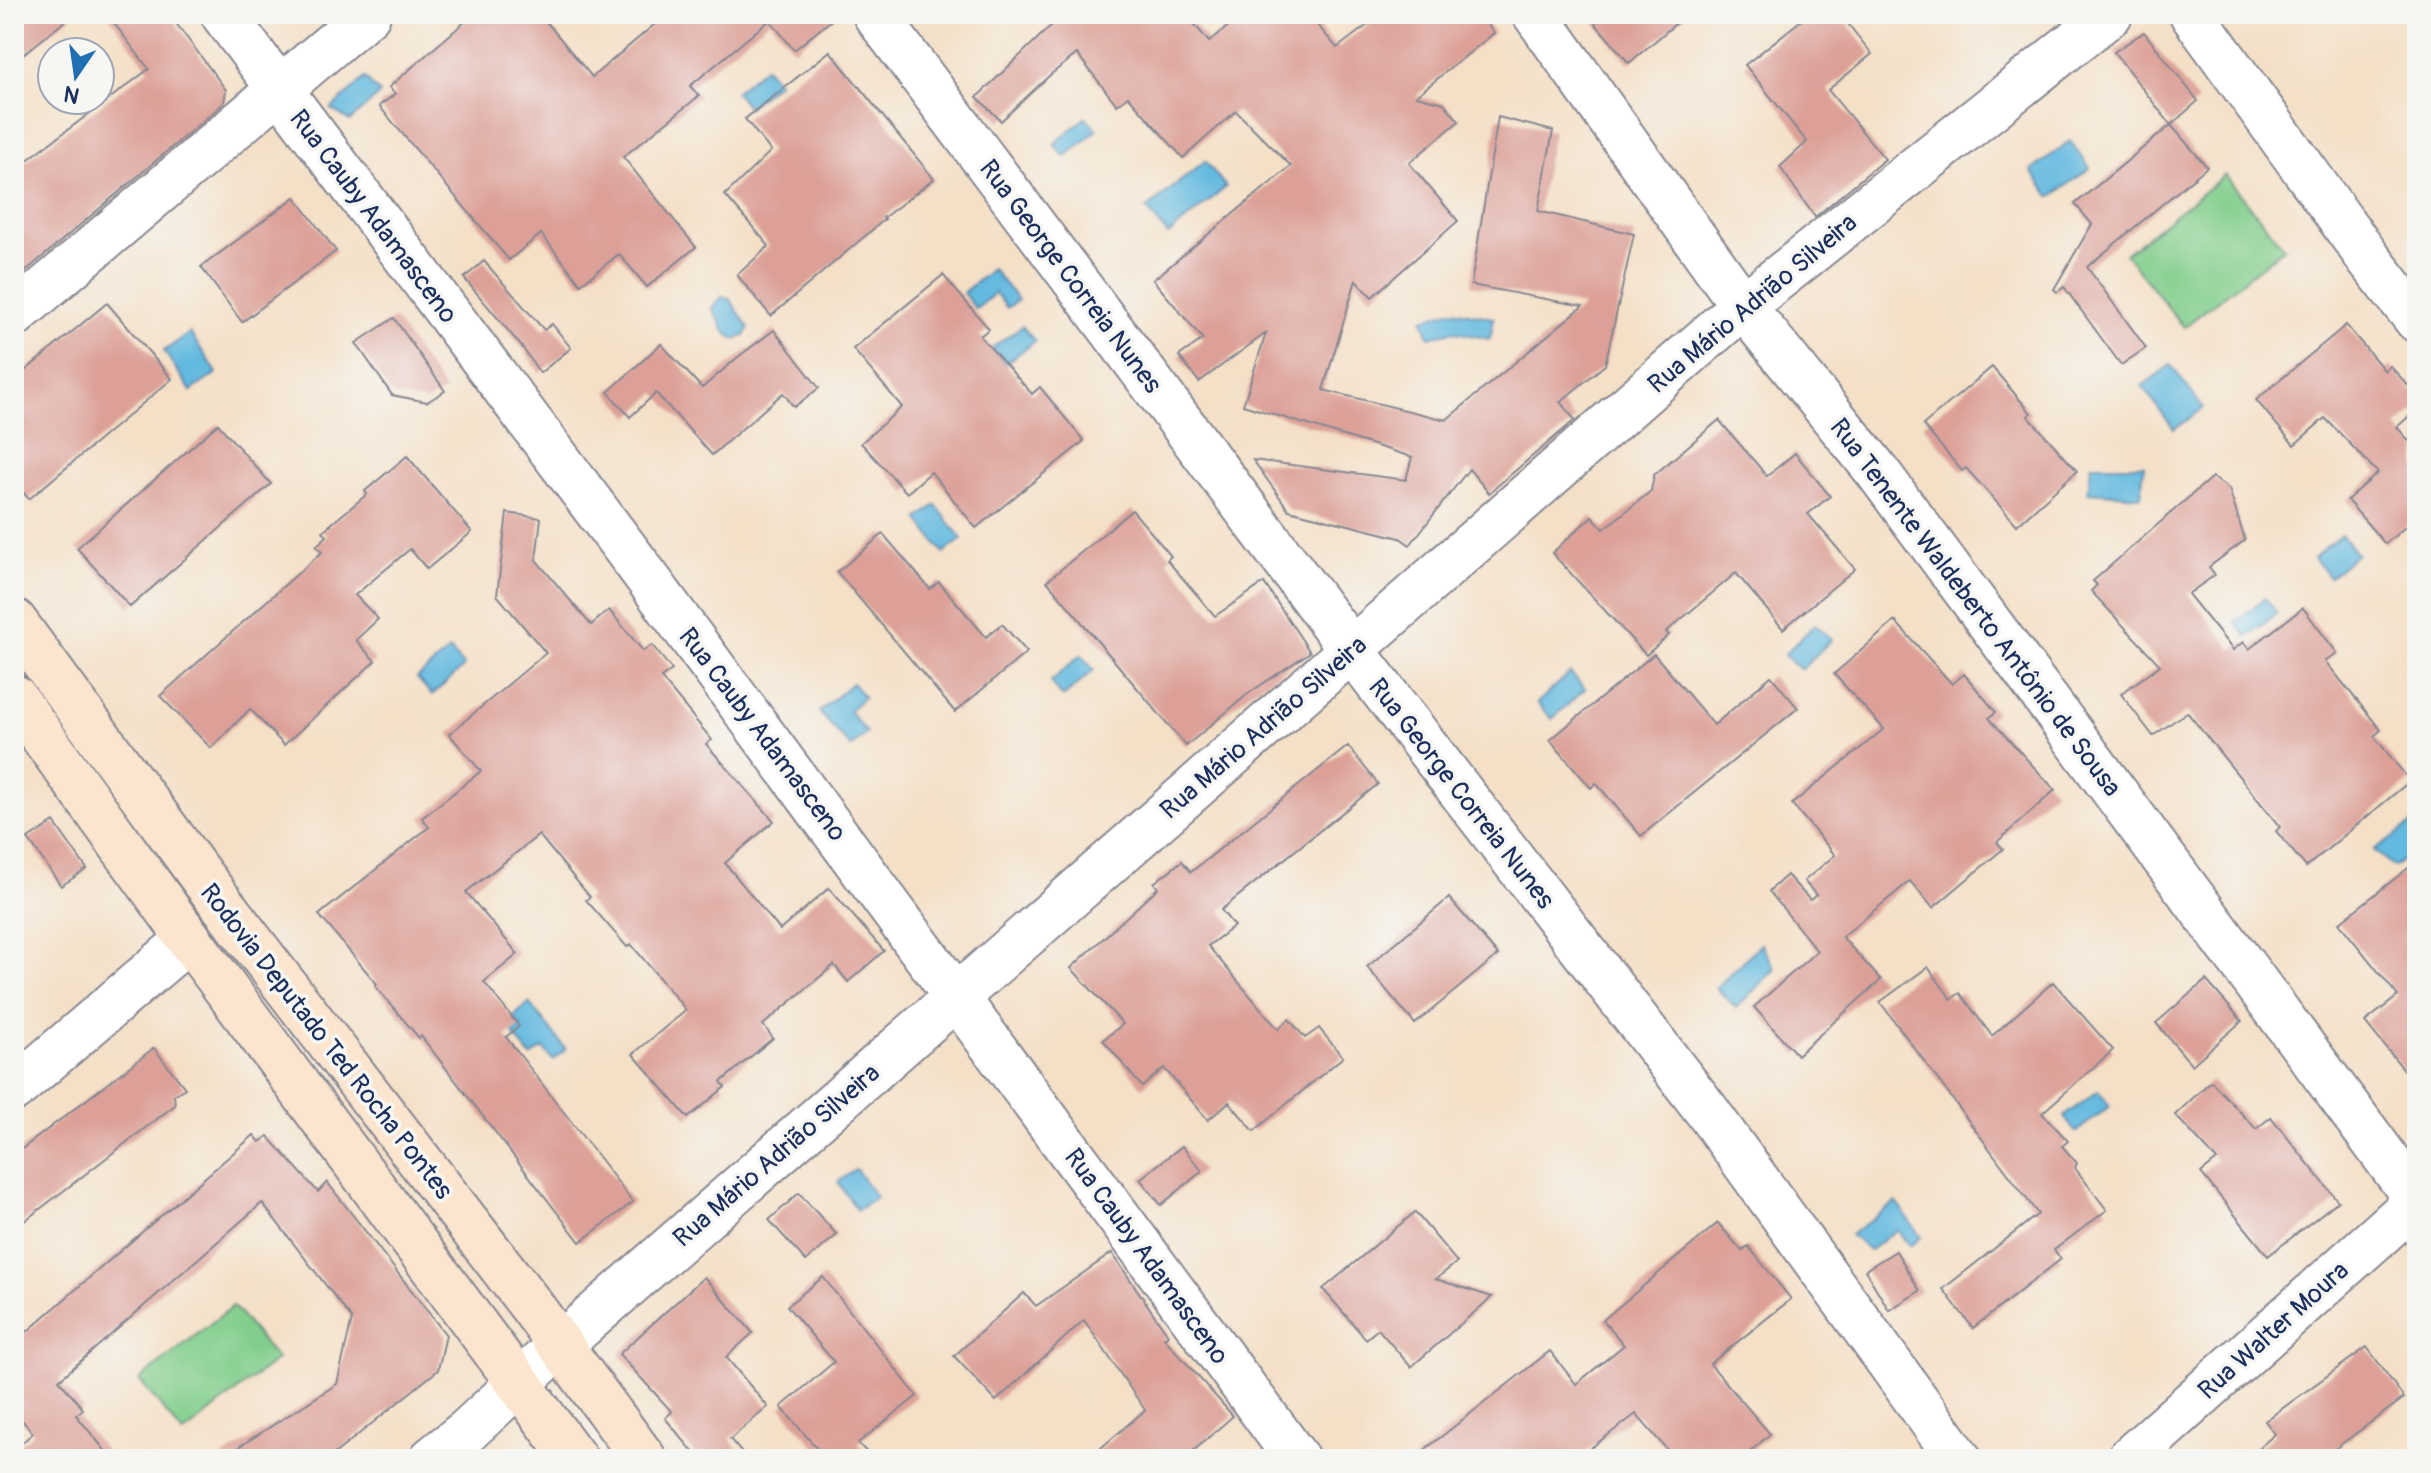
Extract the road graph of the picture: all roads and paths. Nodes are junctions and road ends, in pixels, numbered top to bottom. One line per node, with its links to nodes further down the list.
1 (223, 14): 7 (street, Rua Cauby Adamasceno)
2 (368, 14): 7 (street)
3 (875, 14): 12 (street, Rua George Correia Nunes)
4 (1535, 14): 8 (street, Rua Tenente Waldeberto Antônio de Sousa)
5 (2110, 14): 8 (street, Rua Mário Adrião Silveira)
6 (2192, 14): 10 (street)
7 (279, 90): 9 (street); 15 (street, Rua Cauby Adamasceno)
8 (1743, 306): 12 (street, Rua Mário Adrião Silveira); 17 (street, Rua Tenente Waldeberto Antônio de Sousa)
9 (14, 315)
10 (2417, 320)
11 (14, 621): 18 (main road, Rodovia Deputado Ted Rocha Pontes)
12 (1351, 649): 15 (street, Rua Mário Adrião Silveira); 24 (street, Rua George Correia Nunes)
13 (14, 697): 14 (main road, Rodovia Deputado Ted Rocha Pontes)
14 (189, 939): 16 (street); 19 (main road, Rodovia Deputado Ted Rocha Pontes)
15 (957, 996): 18 (street, Rua Mário Adrião Silveira); 23 (street, Rua Cauby Adamasceno)
16 (14, 1089)
17 (2417, 1201): 25 (street, Rua Walter Moura)
18 (560, 1345): 19 (street, Rua Mário Adrião Silveira); 22 (main road, Rodovia Deputado Ted Rocha Pontes)
19 (519, 1385): 20 (street, Rua Mário Adrião Silveira); 21 (main road, Rodovia Deputado Ted Rocha Pontes)
20 (432, 1459)
21 (575, 1459)
22 (644, 1459)
23 (1297, 1459)
24 (1959, 1459)
25 (2129, 1459)

